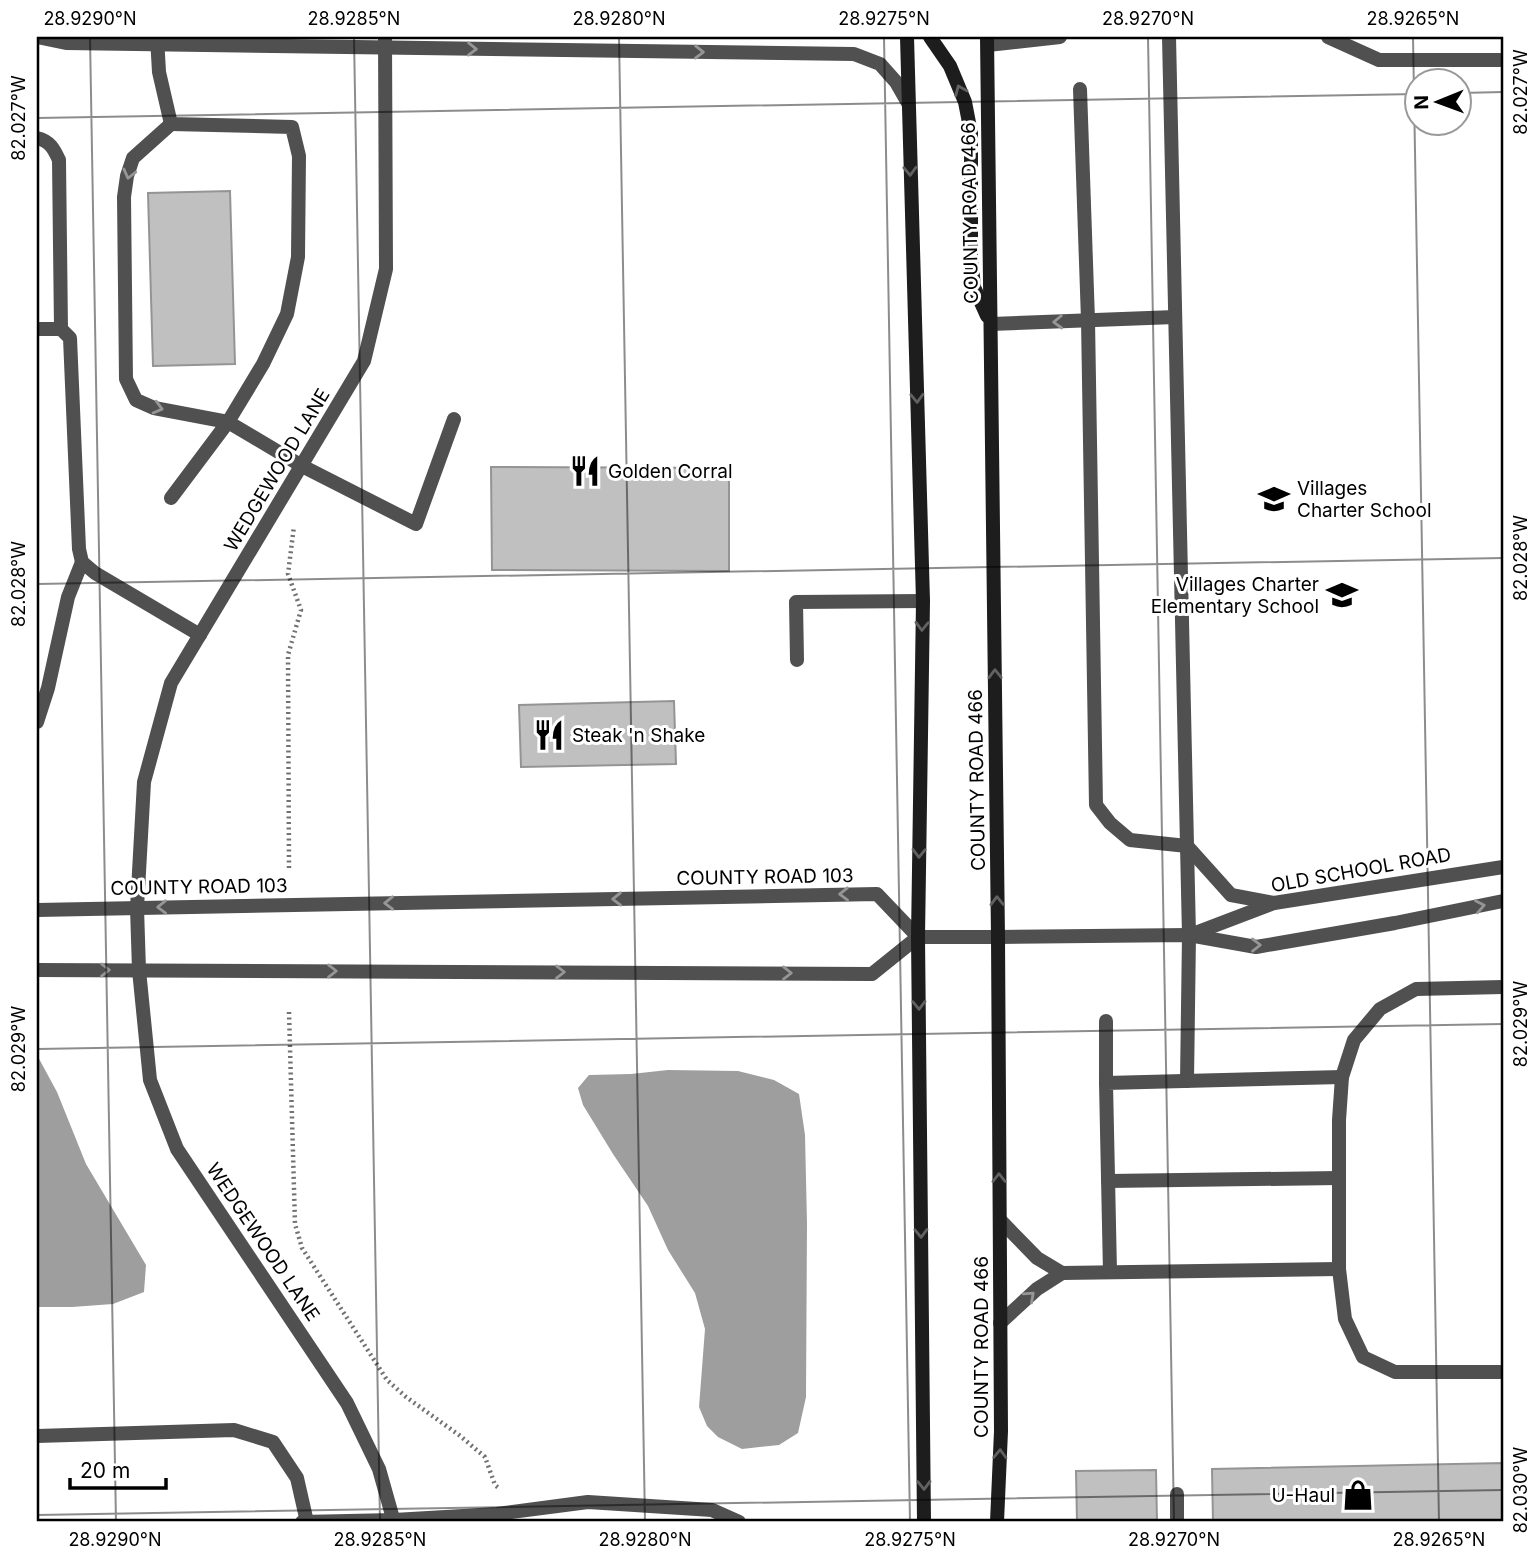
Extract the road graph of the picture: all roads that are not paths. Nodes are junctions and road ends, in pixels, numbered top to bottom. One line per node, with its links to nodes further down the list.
1 (37, 37): 8 (street)
2 (907, 37): 12 (main road)
3 (930, 37): 17 (main road, one-way to 3)
4 (1060, 37): 7 (street)
5 (1169, 37): 15 (street)
6 (1328, 37): 10 (street)
7 (984, 40): 17 (main road, COUNTY ROAD 466)
8 (157, 41): 9 (street); 13 (street)
9 (385, 42): 12 (street, one-way to 12); 22 (street, WEDGEWOOD LANE)
10 (1503, 60)
11 (1080, 89): 16 (street)
12 (908, 103): 25 (main road, one-way to 25)
13 (171, 124): 21 (street, one-way to 21); 21 (street)
14 (37, 138): 19 (street)
15 (1175, 317): 16 (street); 29 (street)
16 (1088, 320): 17 (street, one-way to 17); 29 (street)
17 (991, 324): 37 (main road, COUNTY ROAD 466, one-way to 17)
18 (37, 329): 19 (street)
19 (61, 329): 24 (street)
20 (454, 419): 22 (street)
21 (228, 422): 22 (street); 23 (street)
22 (302, 466): 26 (street, WEDGEWOOD LANE)
23 (171, 498)
24 (82, 562): 26 (street); 28 (street)
25 (923, 601): 27 (street); 36 (main road, one-way to 36)
26 (200, 635): 33 (street, WEDGEWOOD LANE)
27 (797, 660)
28 (37, 722)
29 (1187, 846): 32 (street); 35 (street)
30 (1503, 867): 32 (street, OLD SCHOOL ROAD)
31 (1503, 901): 35 (street, OLD SCHOOL ROAD, one-way to 31)
32 (1274, 903): 35 (street, OLD SCHOOL ROAD)
33 (136, 908): 34 (street, COUNTY ROAD 103); 36 (street, COUNTY ROAD 103, one-way to 33); 39 (street, WEDGEWOOD LANE)
34 (37, 910)
35 (1189, 935): 37 (street, OLD SCHOOL ROAD); 43 (street)
36 (918, 937): 37 (street, OLD SCHOOL ROAD); 39 (street, one-way to 36); 60 (main road, one-way to 60)
37 (998, 937): 47 (main road, COUNTY ROAD 466, one-way to 37)
38 (37, 970): 39 (street, one-way to 39)
39 (139, 970): 57 (street, WEDGEWOOD LANE)
40 (1503, 987): 42 (street)
41 (1106, 1021): 44 (street)
42 (1342, 1077): 43 (street); 45 (street)
43 (1187, 1081): 44 (street)
44 (1106, 1083): 46 (street)
45 (1339, 1178): 46 (street); 48 (street)
46 (1108, 1181): 49 (street)
47 (1000, 1220): 50 (street); 51 (main road, COUNTY ROAD 466)
48 (1339, 1269): 49 (street); 52 (street)
49 (1110, 1272): 50 (street)
50 (1062, 1273): 51 (street, one-way to 50)
51 (1000, 1323): 61 (main road, COUNTY ROAD 466, one-way to 51)
52 (1503, 1372)
53 (37, 1436): 58 (street)
54 (1177, 1494): 62 (street)
55 (713, 1516): 56 (street); 59 (street)
56 (522, 1517): 57 (street)
57 (394, 1521): 58 (street)
58 (305, 1522)
59 (739, 1522)
60 (924, 1522)
61 (997, 1522)
62 (1177, 1522)

